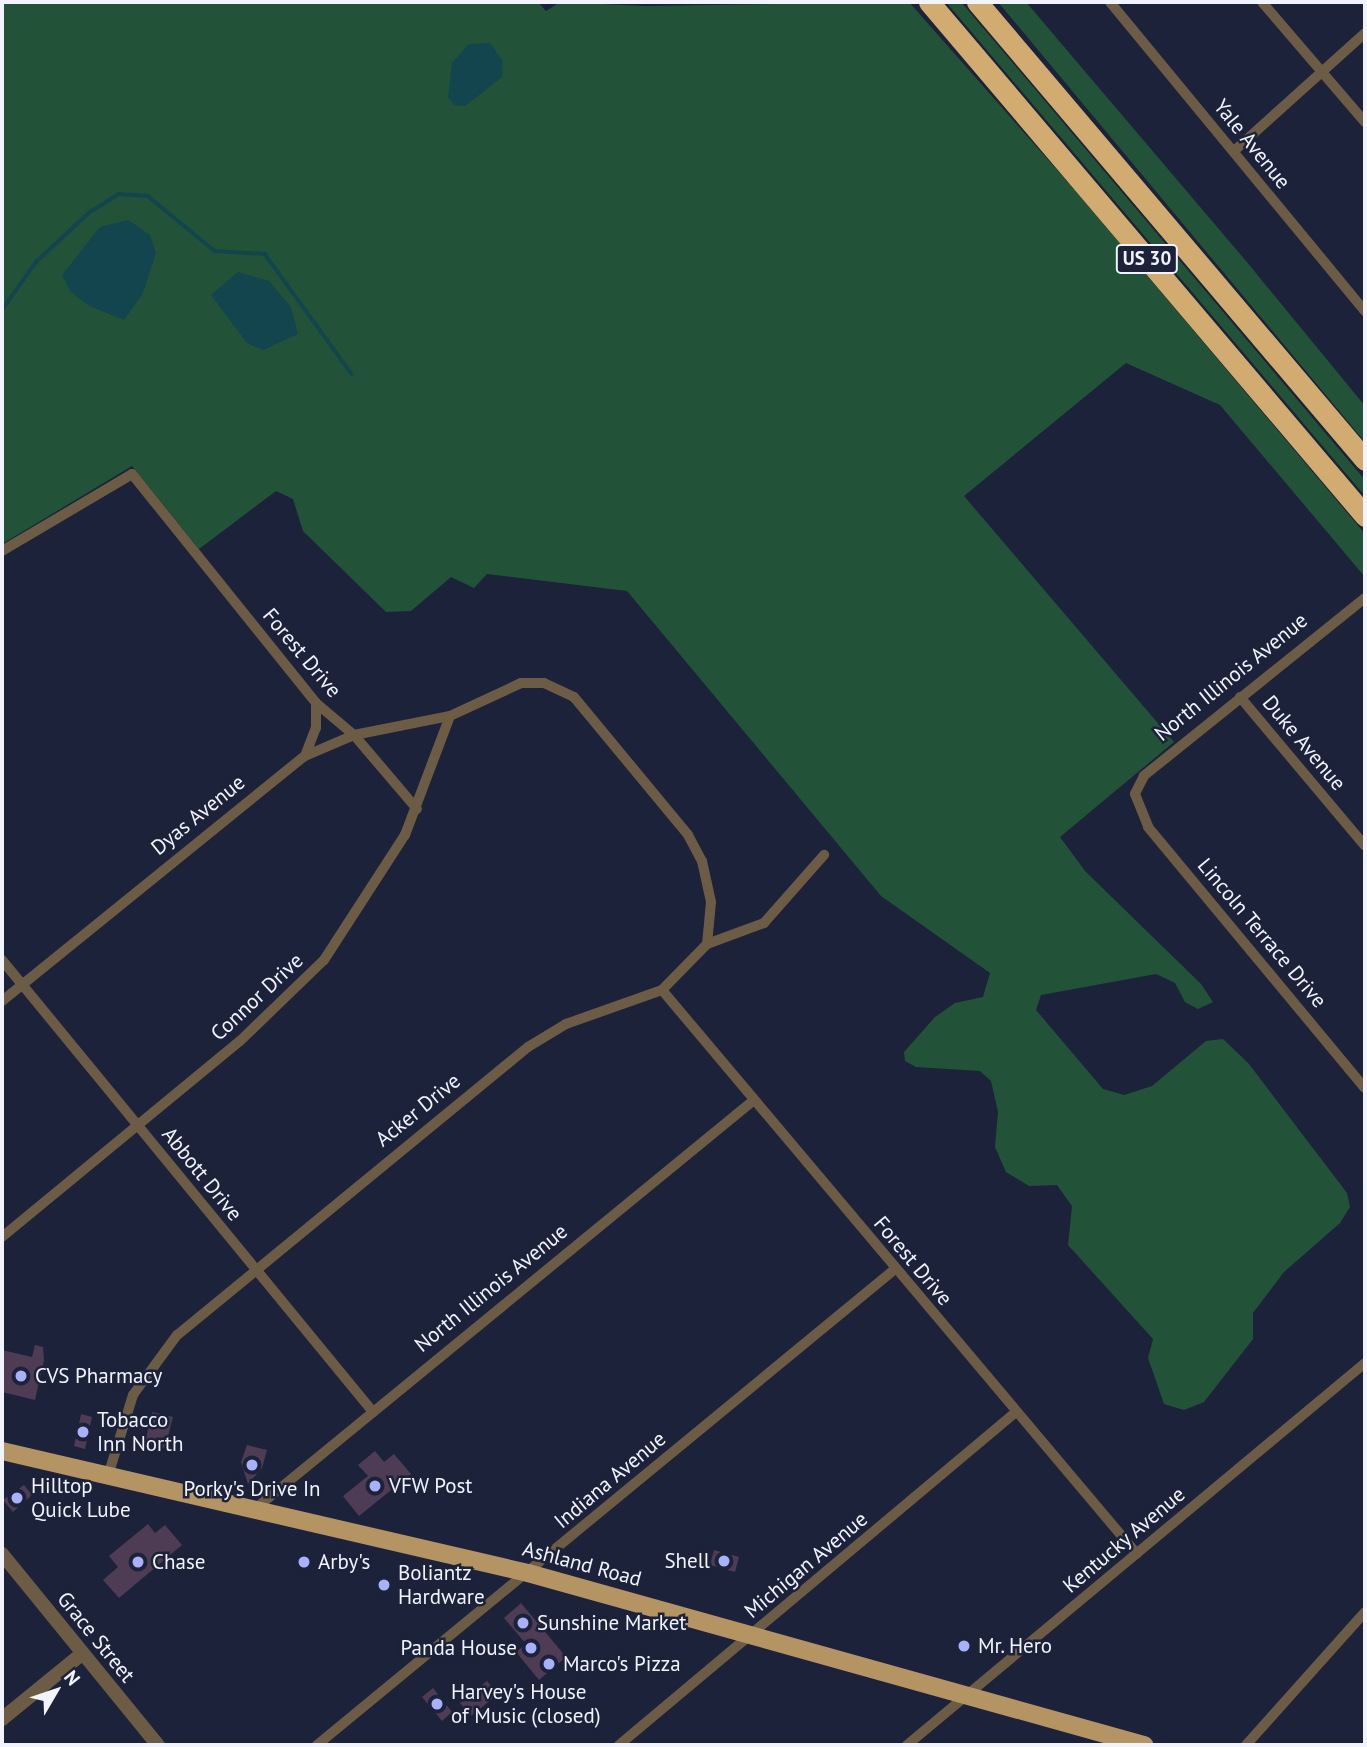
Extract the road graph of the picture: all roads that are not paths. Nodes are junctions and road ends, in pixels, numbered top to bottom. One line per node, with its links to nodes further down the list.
1 (926, 2): 13 (highway, US 30)
2 (977, 2): 7 (highway, US 30)
3 (989, 2): 7 (highway)
4 (1110, 2): 10 (street, Yale Avenue)
5 (1262, 2): 8 (street)
6 (1365, 33): 8 (street)
7 (1016, 47): 12 (highway, US 30)
8 (1320, 71): 9 (street); 10 (street)
9 (1365, 122)
10 (1234, 151): 11 (street, Yale Avenue)
11 (1365, 310)
12 (1365, 460)
13 (1365, 516)
14 (2, 551): 17 (street, Forest Drive)
15 (1365, 598): 16 (street, North Illinois Avenue)
16 (1240, 697): 21 (street, North Illinois Avenue); 23 (street, Duke Avenue)
17 (316, 704): 19 (street, Forest Drive); 20 (street)
18 (450, 716): 19 (street); 22 (street, Connor Drive); 25 (street)
19 (354, 735): 20 (street, Dyas Avenue); 22 (street)
20 (305, 757): 27 (street, Dyas Avenue)
21 (1135, 799): 30 (street, Lincoln Terrace Drive)
22 (416, 809): 32 (street, Connor Drive)
23 (1365, 846)
24 (824, 855): 25 (street, Acker Drive)
25 (707, 944): 28 (street, Acker Drive)
26 (2, 961): 27 (street, Abbott Drive)
27 (22, 985): 29 (street, Dyas Avenue); 32 (street, Abbott Drive)
28 (662, 990): 31 (street, Forest Drive); 34 (street, Acker Drive)
29 (2, 1001)
30 (1365, 1088)
31 (754, 1100): 35 (street, Forest Drive); 37 (street, North Illinois Avenue)
32 (137, 1125): 33 (street, Connor Drive); 34 (street, Abbott Drive)
33 (2, 1237)
34 (254, 1269): 37 (street, Abbott Drive); 40 (street, Acker Drive)
35 (895, 1269): 38 (street, Forest Drive); 44 (street, Indiana Avenue)
36 (1365, 1363): 42 (street, Kentucky Avenue)
37 (373, 1412): 41 (street, North Illinois Avenue)
38 (1016, 1412): 42 (street, Forest Drive); 46 (street, Michigan Avenue)
39 (2, 1451): 40 (main road, Ashland Road)
40 (108, 1476): 41 (main road, Ashland Road)
41 (255, 1509): 44 (main road, Ashland Road)
42 (1137, 1554): 48 (street, Kentucky Avenue)
43 (2, 1555): 47 (street, Grace Street)
44 (528, 1573): 46 (main road, Ashland Road); 51 (street, Indiana Avenue)
45 (1365, 1612): 55 (street)
46 (754, 1635): 48 (main road, Ashland Road); 52 (street, Michigan Avenue)
47 (83, 1653): 49 (street); 50 (street, Grace Street)
48 (968, 1695): 53 (street, Kentucky Avenue); 54 (main road, Ashland Road)
49 (2, 1719)
50 (158, 1745)
51 (317, 1745)
52 (620, 1745)
53 (907, 1745)
54 (1144, 1745)
55 (1246, 1745)

